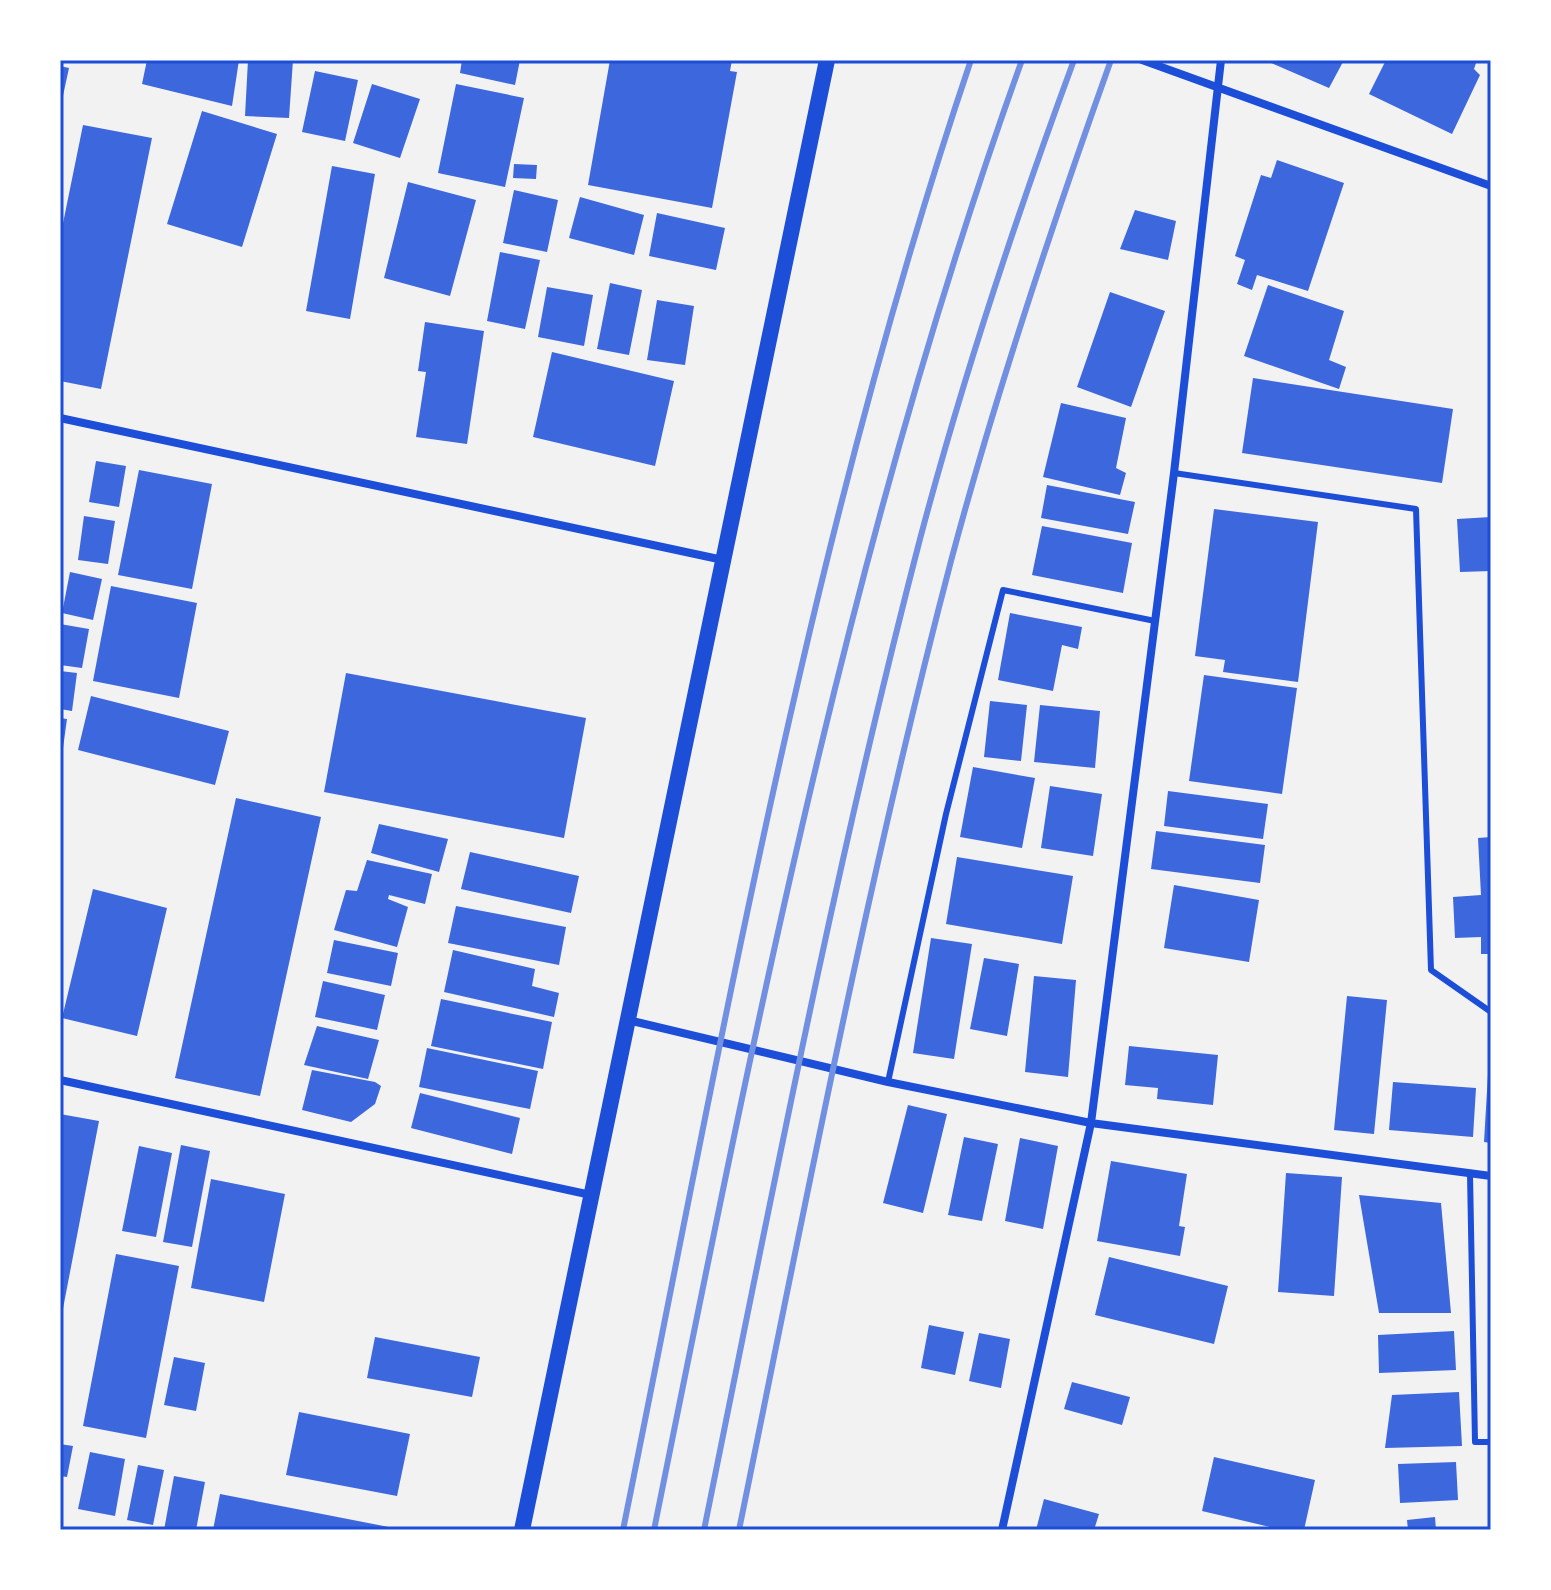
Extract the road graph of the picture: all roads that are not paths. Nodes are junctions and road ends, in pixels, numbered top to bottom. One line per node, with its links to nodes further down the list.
1 (827, 60): 8 (main road)
2 (1142, 60): 4 (street)
3 (1221, 60): 4 (street)
4 (1217, 87): 5 (street); 7 (street)
5 (1491, 186)
6 (60, 418): 8 (street)
7 (1174, 473): 9 (street); 10 (lane)
8 (723, 560): 11 (main road)
9 (1155, 621): 13 (lane); 14 (street)
10 (1491, 1012)
11 (628, 1020): 13 (street); 17 (main road)
12 (60, 1080): 17 (street)
13 (888, 1082): 14 (street)
14 (1091, 1123): 15 (street); 20 (street)
15 (1470, 1174): 16 (street); 18 (lane)
16 (1491, 1176)
17 (591, 1195): 19 (main road)
18 (1491, 1442)
19 (522, 1530)
20 (1002, 1530)

